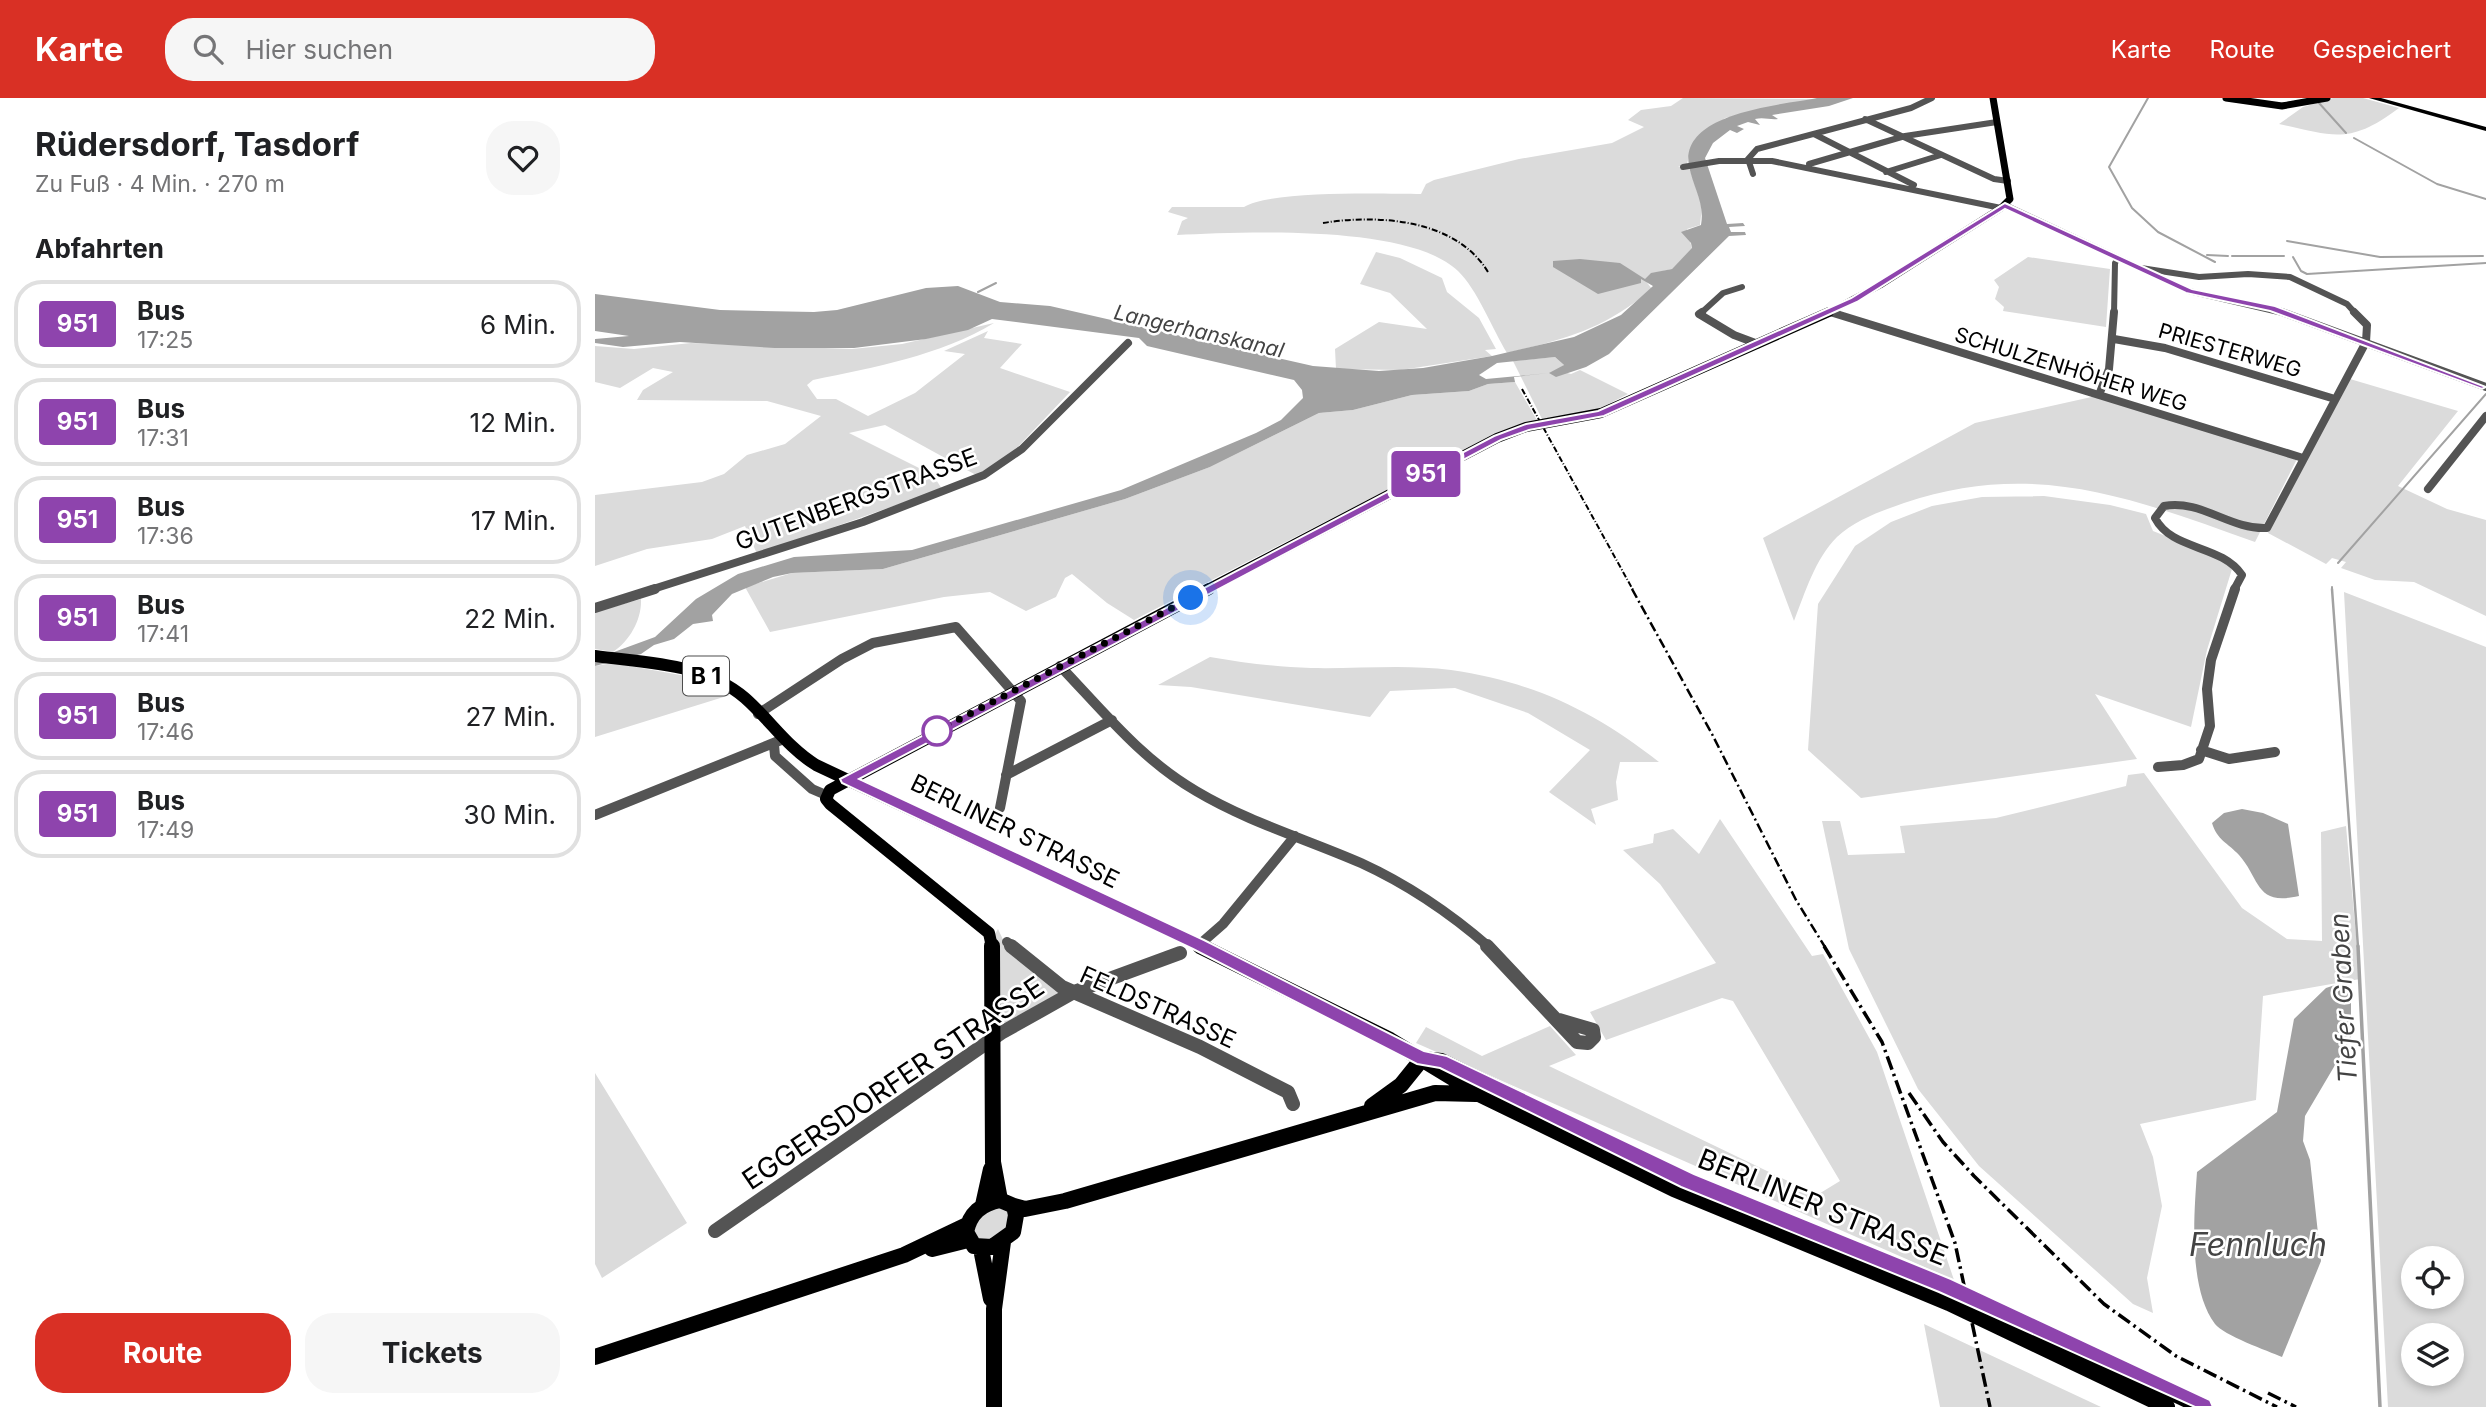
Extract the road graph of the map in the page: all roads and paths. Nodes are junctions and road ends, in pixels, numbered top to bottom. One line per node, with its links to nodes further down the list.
1 (1932, 98): 7 (street)
2 (1993, 98): 8 (main road)
3 (2226, 98): 4 (main road)
4 (2327, 98)
5 (2373, 98): 9 (highway)
6 (2384, 98): 9 (highway)
7 (1865, 119): 10 (street); 11 (street)
8 (1997, 122): 11 (street); 20 (main road)
9 (2486, 127)
10 (1814, 134): 12 (street); 14 (street)
11 (1902, 137): 12 (street); 13 (street)
12 (1849, 153): 15 (street); 17 (street)
13 (1941, 155): 17 (street); 20 (street)
14 (1748, 159): 15 (street); 16 (street); 18 (street)
15 (1807, 166): 19 (street)
16 (1683, 167)
17 (1887, 171): 19 (street); 21 (street)
18 (1753, 174)
19 (1867, 178): 21 (street)
20 (2008, 181): 22 (main road)
21 (1916, 188): 22 (street)
22 (2003, 207): 23 (street); 26 (main road)
23 (2118, 258): 24 (street); 27 (street)
24 (2141, 268): 28 (street); 28 (street)
25 (1742, 287): 30 (street)
26 (1830, 312): 30 (main road); 32 (street, SCHULZENHÖHER WEG)
27 (2114, 339): 32 (street); 33 (street, PRIESTERWEG)
28 (2366, 342): 31 (street); 33 (street)
29 (1128, 343): 37 (street, GUTENBERGSTRASSE)
30 (1758, 344): 39 (main road)
31 (2486, 387)
32 (2099, 395): 35 (street, SCHULZENHÖHER WEG)
33 (2335, 399): 35 (street)
34 (2486, 416): 36 (street)
35 (2304, 458): 44 (street)
36 (2428, 489)
37 (595, 608)
38 (596, 656): 41 (main road, BERLINER STRASSE / B 1)
39 (1060, 666): 40 (main road); 42 (street)
40 (1014, 691): 41 (street); 47 (street); 48 (main road)
41 (758, 714): 43 (main road, BERLINER STRASSE / B 1)
42 (1112, 720): 47 (street); 52 (street)
43 (777, 742): 48 (main road, BERLINER STRASSE / B 1); 49 (street); 51 (street)
44 (2201, 750): 45 (street); 46 (street)
45 (2275, 752)
46 (2158, 767)
47 (1006, 775): 50 (street)
48 (847, 779): 49 (main road); 54 (main road, BERLINER STRASSE / B 1)
49 (826, 795): 58 (main road)
50 (1000, 807)
51 (595, 814)
52 (1295, 835): 54 (street); 57 (street)
53 (1007, 942): 56 (street, FELDSTRASSE)
54 (1203, 947): 59 (main road, BERLINER STRASSE / B 1)
55 (1180, 953): 56 (street, EGGERSDORFER STRASSE)
56 (1074, 992): 58 (street, EGGERSDORFER STRASSE); 61 (street, FELDSTRASSE)
57 (1559, 1020)
58 (992, 1040): 63 (main road); 66 (street, EGGERSDORFER STRASSE)
59 (1422, 1059): 60 (main road, BERLINER STRASSE / B 1); 62 (main road); 70 (main road, BERLINER STRASSE / B 1)
60 (1479, 1094): 62 (main road); 71 (main road, BERLINER STRASSE / B 1)
61 (1293, 1104)
62 (1359, 1113): 65 (main road)
63 (993, 1162): 64 (main road); 65 (main road)
64 (982, 1205): 65 (main road); 67 (main road)
65 (1010, 1209): 68 (main road)
66 (715, 1231)
67 (972, 1238): 68 (main road); 69 (main road); 72 (main road)
68 (1003, 1242): 72 (main road)
69 (904, 1255): 74 (main road)
70 (1945, 1285): 73 (main road, BERLINER STRASSE / B 1)
71 (1949, 1303): 73 (main road, BERLINER STRASSE / B 1)
72 (994, 1309): 75 (main road)
73 (1997, 1317): 76 (main road, BERLINER STRASSE / B 1); 77 (main road, BERLINER STRASSE / B 1)
74 (595, 1357)
75 (994, 1407)
76 (2167, 1407)
77 (2202, 1407)

